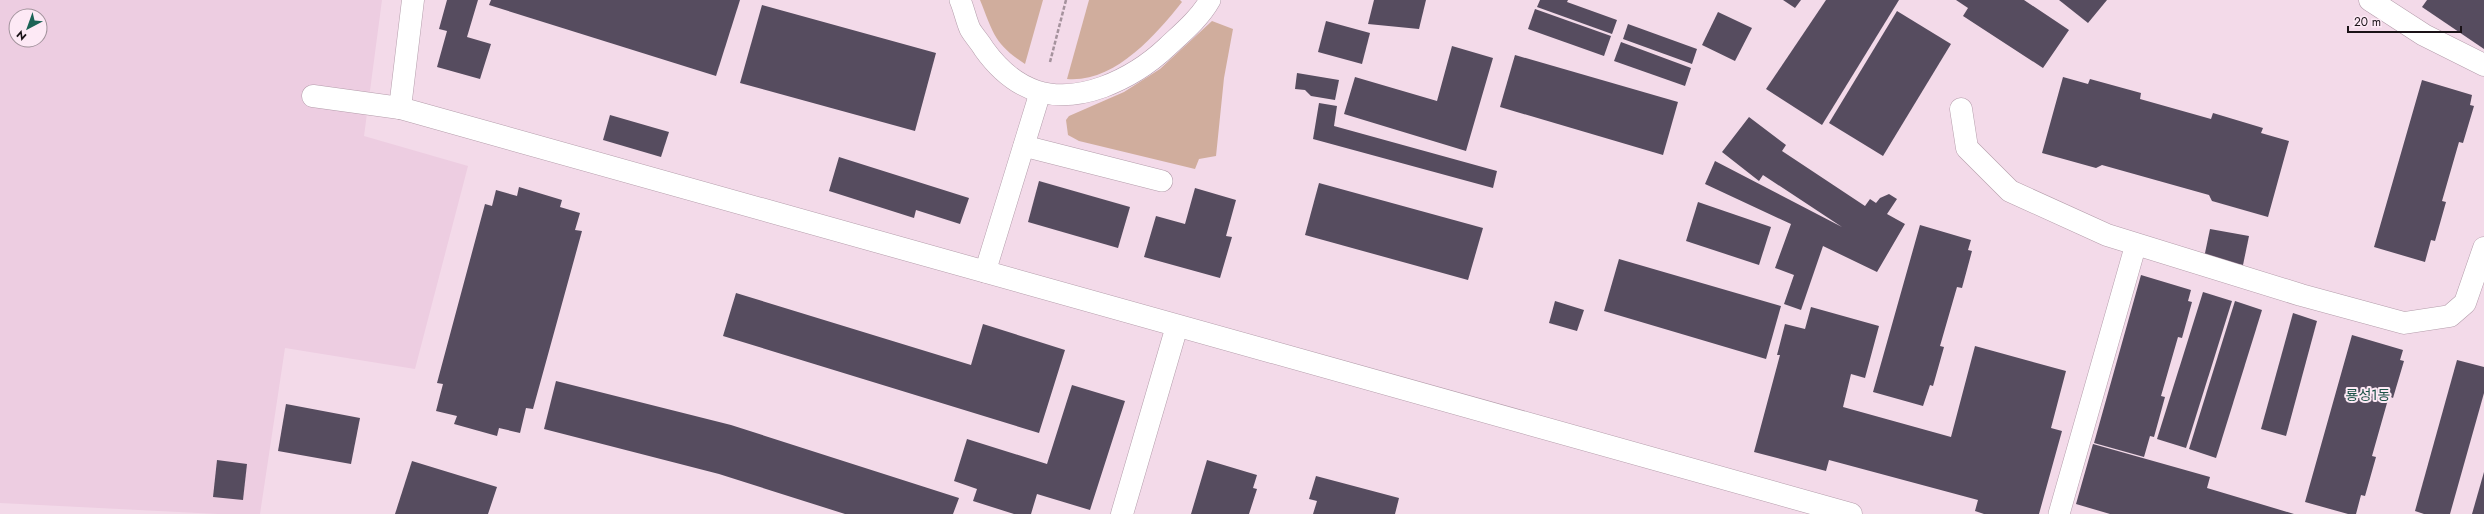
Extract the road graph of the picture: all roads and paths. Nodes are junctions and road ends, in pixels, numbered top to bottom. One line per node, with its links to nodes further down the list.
1 (413, 0): 10 (main road)
2 (960, 0): 8 (lane)
3 (1066, 0): 7 (path)
4 (2370, 0): 6 (main road)
5 (1207, 1): 8 (lane)
6 (2484, 65)
7 (1048, 68)
8 (1040, 93): 12 (lane)
9 (313, 96): 10 (main road)
10 (400, 108): 16 (main road)
11 (1961, 109): 14 (main road)
12 (1024, 146): 13 (lane); 16 (lane)
13 (1162, 181)
14 (2136, 244): 15 (main road); 20 (lane)
15 (2484, 248)
16 (985, 272): 17 (main road)
17 (1177, 326): 18 (main road); 19 (main road)
18 (1122, 514)
19 (1851, 514)
20 (2058, 514)

